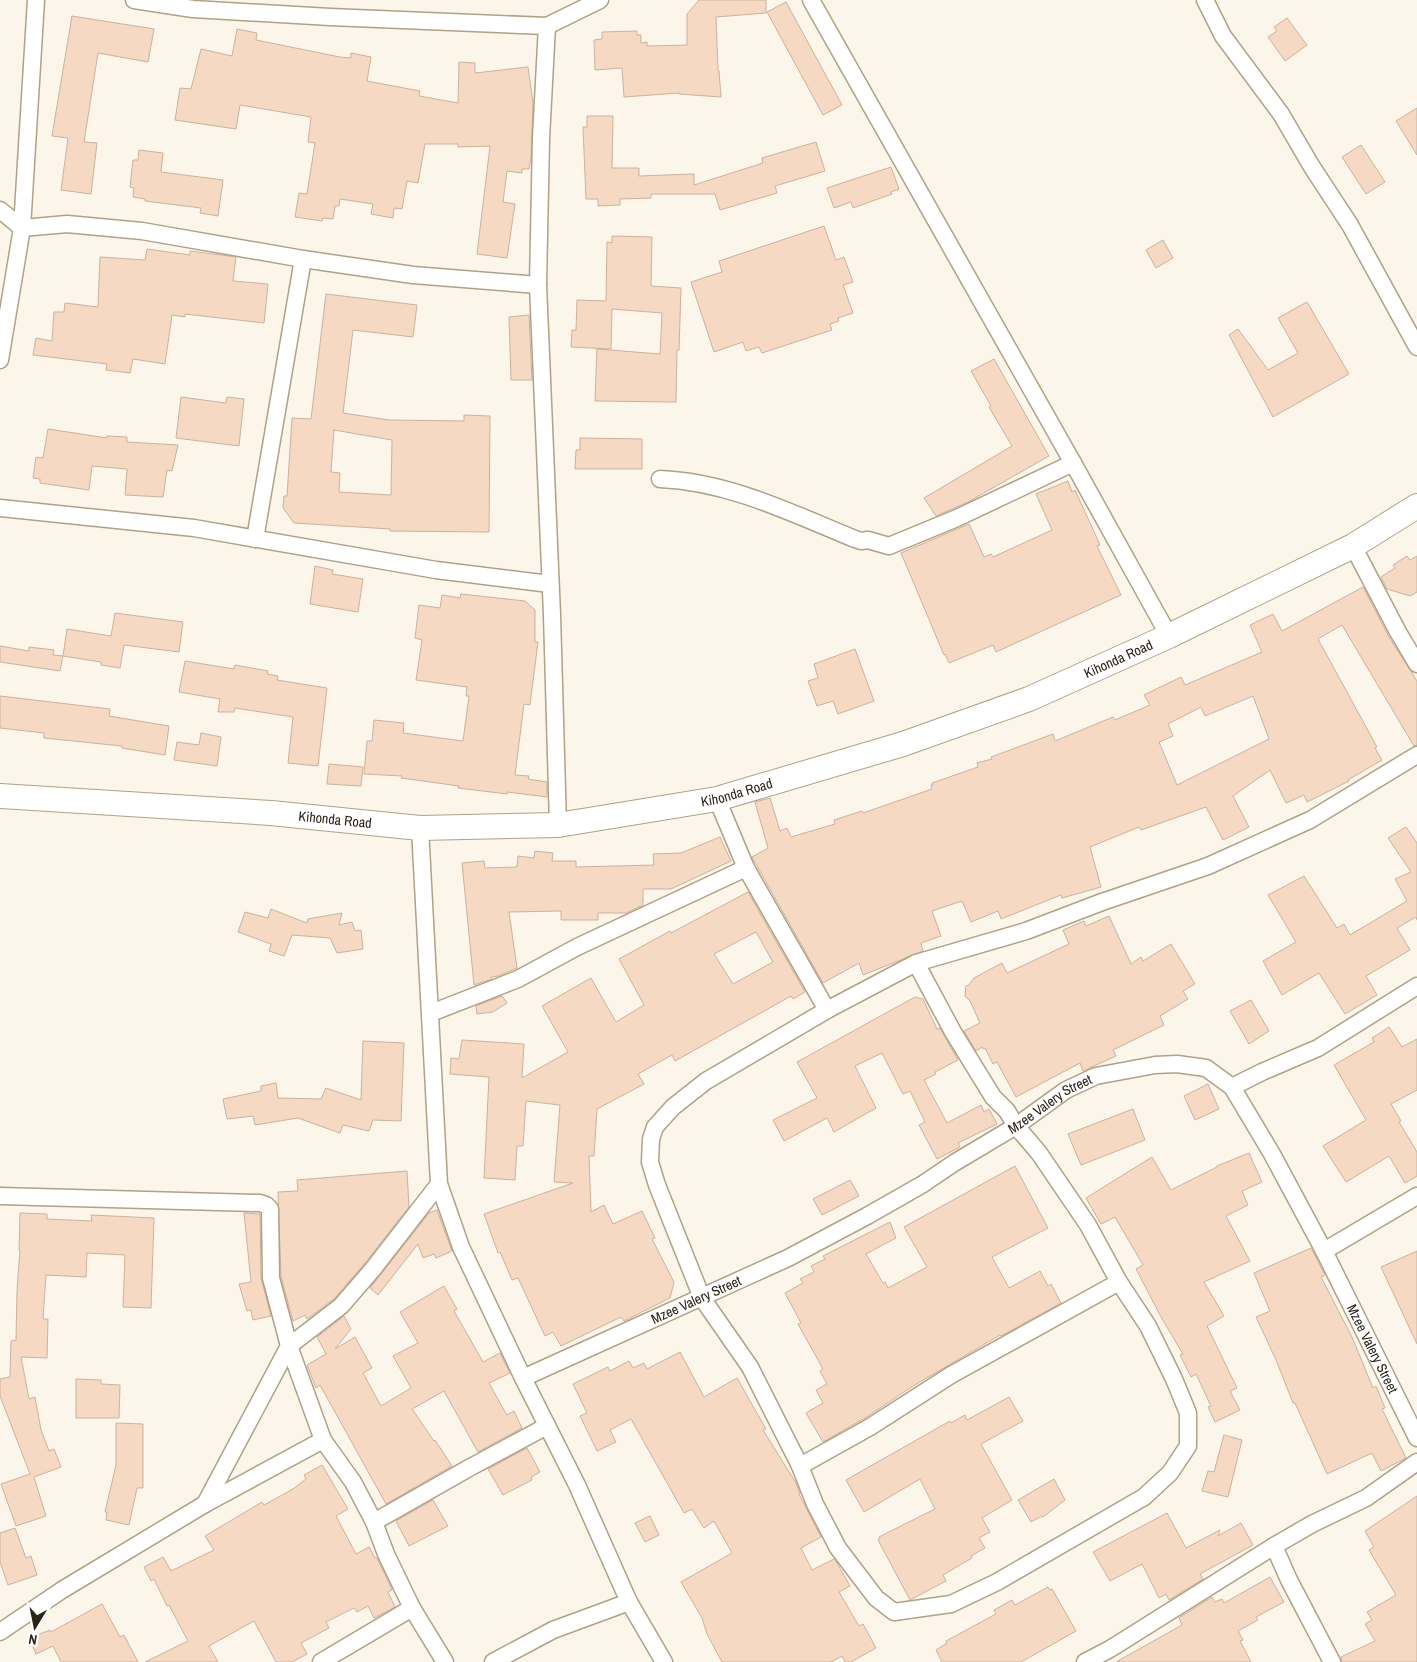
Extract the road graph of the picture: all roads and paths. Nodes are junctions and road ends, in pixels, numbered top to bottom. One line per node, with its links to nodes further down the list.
1 (36, 0): 8 (street)
2 (134, 0): 6 (street)
3 (600, 0): 6 (street)
4 (811, 0): 13 (street)
5 (1205, 0): 11 (street)
6 (546, 26): 10 (street)
7 (0, 210): 8 (street)
8 (22, 228): 9 (street); 12 (street)
9 (303, 259): 10 (street); 17 (street)
10 (538, 285): 19 (street)
11 (1417, 347)
12 (0, 360)
13 (1073, 463): 14 (street); 20 (street)
14 (660, 479)
15 (1417, 506): 18 (street, Kihonda Road)
16 (0, 508): 17 (street)
17 (255, 539): 19 (street)
18 (1353, 546): 20 (street, Kihonda Road); 21 (street)
19 (550, 584): 25 (street)
20 (1169, 636): 24 (street, Kihonda Road)
21 (1417, 664)
22 (1417, 755): 28 (street)
23 (0, 796): 26 (street, Kihonda Road)
24 (717, 799): 25 (street, Kihonda Road); 27 (street)
25 (558, 825): 26 (street, Kihonda Road)
26 (420, 828): 31 (street)
27 (746, 868): 30 (street); 31 (street)
28 (916, 963): 30 (street); 33 (street)
29 (1417, 986): 32 (street)
30 (827, 1010): 39 (street)
31 (431, 1013): 34 (street)
32 (1232, 1087): 33 (street, Mzee Valery Street); 37 (street, Mzee Valery Street)
33 (1016, 1126): 38 (street); 39 (street, Mzee Valery Street)
34 (439, 1184): 40 (street); 41 (street)
35 (0, 1196): 40 (street)
36 (1417, 1196): 37 (street)
37 (1324, 1251): 43 (street, Mzee Valery Street)
38 (1119, 1282): 46 (street); 46 (street)
39 (702, 1298): 41 (street, Mzee Valery Street); 46 (street)
40 (289, 1346): 44 (street); 47 (street)
41 (523, 1378): 42 (street)
42 (547, 1426): 48 (street); 50 (street)
43 (1417, 1438)
44 (322, 1440): 47 (street); 48 (street)
45 (1417, 1462): 49 (street)
46 (800, 1466)
47 (205, 1504): 52 (street)
48 (374, 1522): 51 (street)
49 (1274, 1546): 53 (street); 59 (street)
50 (629, 1602): 56 (street); 57 (street)
51 (412, 1608): 54 (street); 55 (street)
52 (0, 1632)
53 (1113, 1655): 58 (street)
54 (321, 1662)
55 (445, 1662)
56 (493, 1662)
57 (664, 1662)
58 (1085, 1662)
59 (1332, 1662)

